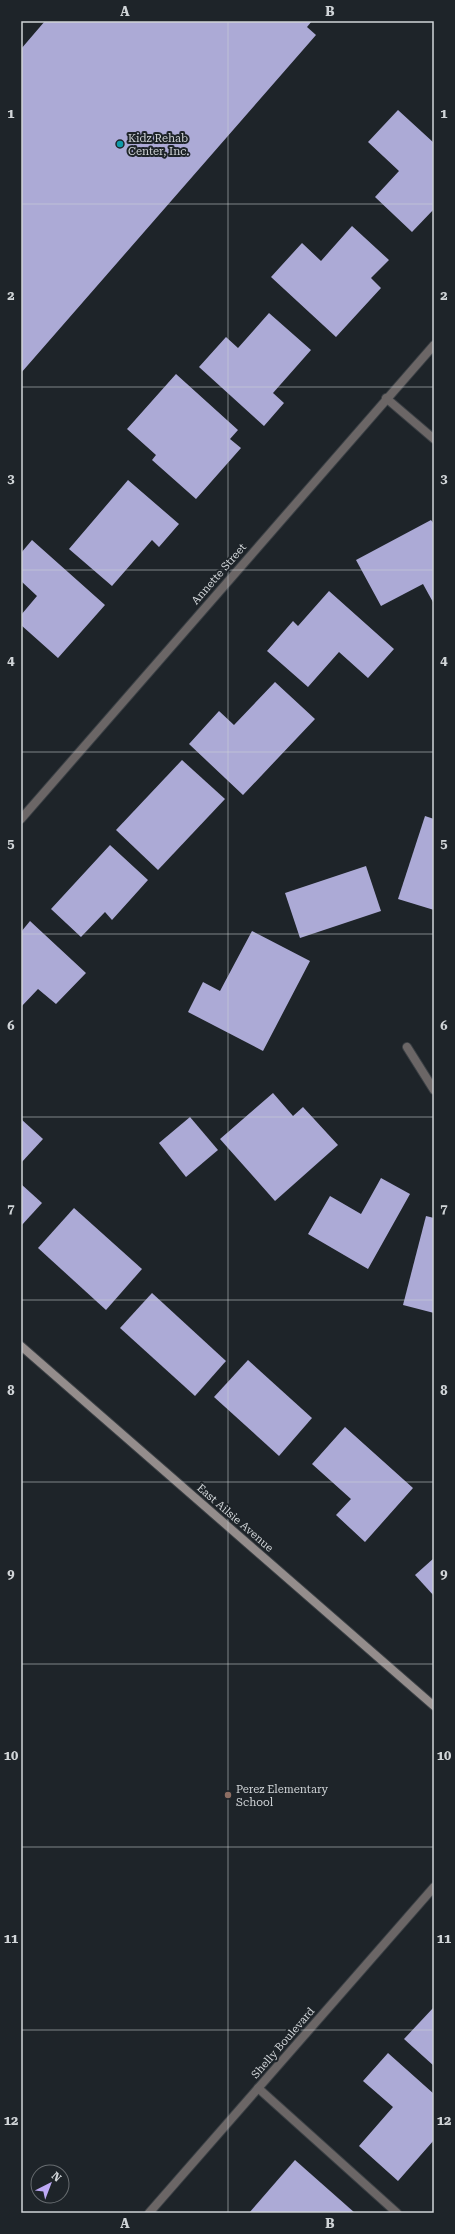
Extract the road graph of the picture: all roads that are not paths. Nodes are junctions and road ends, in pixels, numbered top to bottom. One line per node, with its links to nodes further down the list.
1 (434, 344): 2 (street, Annette Street)
2 (386, 398): 3 (street); 4 (street, Annette Street)
3 (434, 439)
4 (21, 818)
5 (407, 1047): 6 (street)
6 (434, 1090)
7 (21, 1346): 8 (street, East Ailsie Avenue)
8 (434, 1706)
9 (434, 1887): 10 (street, Shelly Boulevard)
10 (258, 2088): 11 (street, Shelly Boulevard); 12 (street)
11 (149, 2213)
12 (397, 2213)

